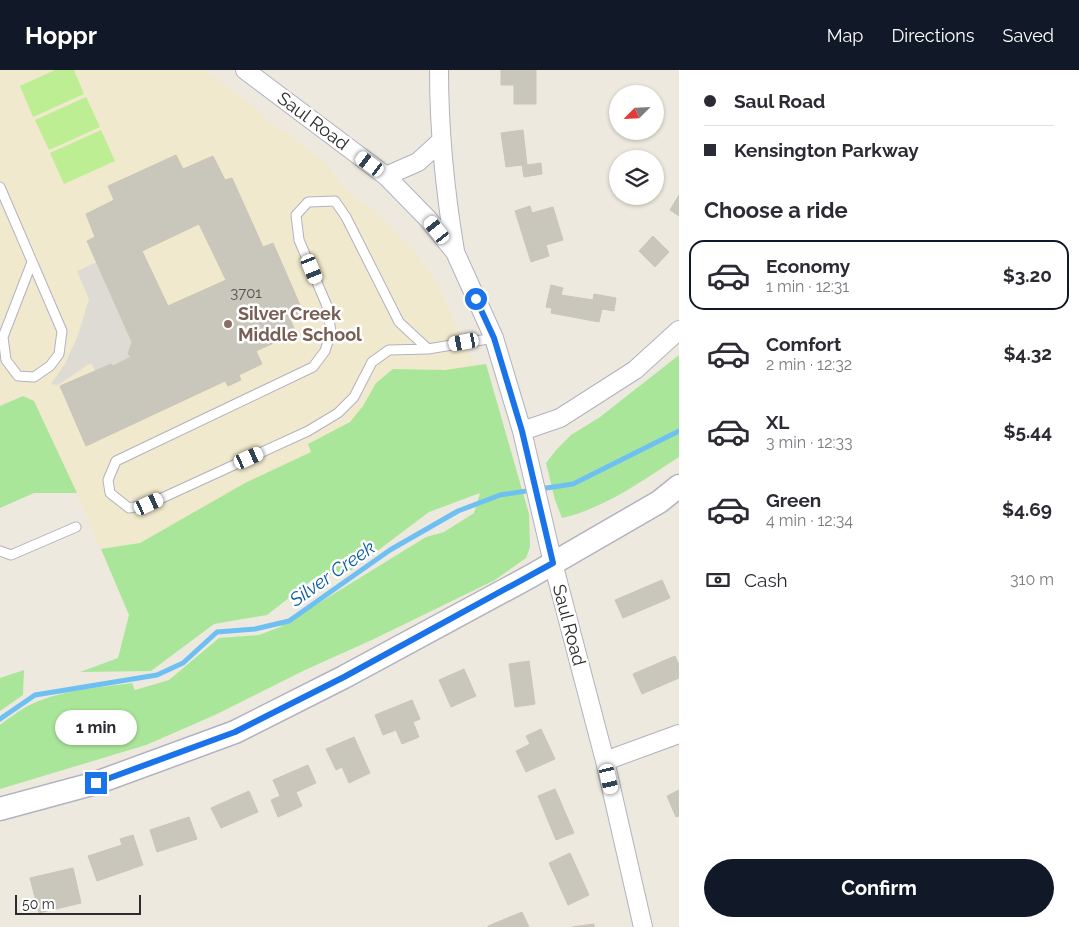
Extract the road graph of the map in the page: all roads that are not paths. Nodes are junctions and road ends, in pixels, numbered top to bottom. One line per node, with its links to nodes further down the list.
1 (245, 70): 4 (street, Saul Road)
2 (439, 70): 3 (street)
3 (441, 141): 4 (street); 6 (street)
4 (386, 176): 6 (street, Saul Road)
5 (0, 187): 7 (lane)
6 (455, 252): 9 (street, Saul Road)
7 (32, 262): 7 (lane)
8 (679, 330): 11 (street)
9 (494, 338): 10 (lane); 11 (street, Saul Road)
10 (428, 348): 10 (lane)
11 (522, 431): 15 (street, Saul Road)
12 (679, 486): 15 (street)
13 (76, 527): 14 (lane)
14 (0, 551)
15 (553, 563): 17 (street, Saul Road); 18 (street)
16 (679, 734): 17 (street)
17 (605, 760): 19 (street, Saul Road)
18 (0, 809)
19 (643, 927)

